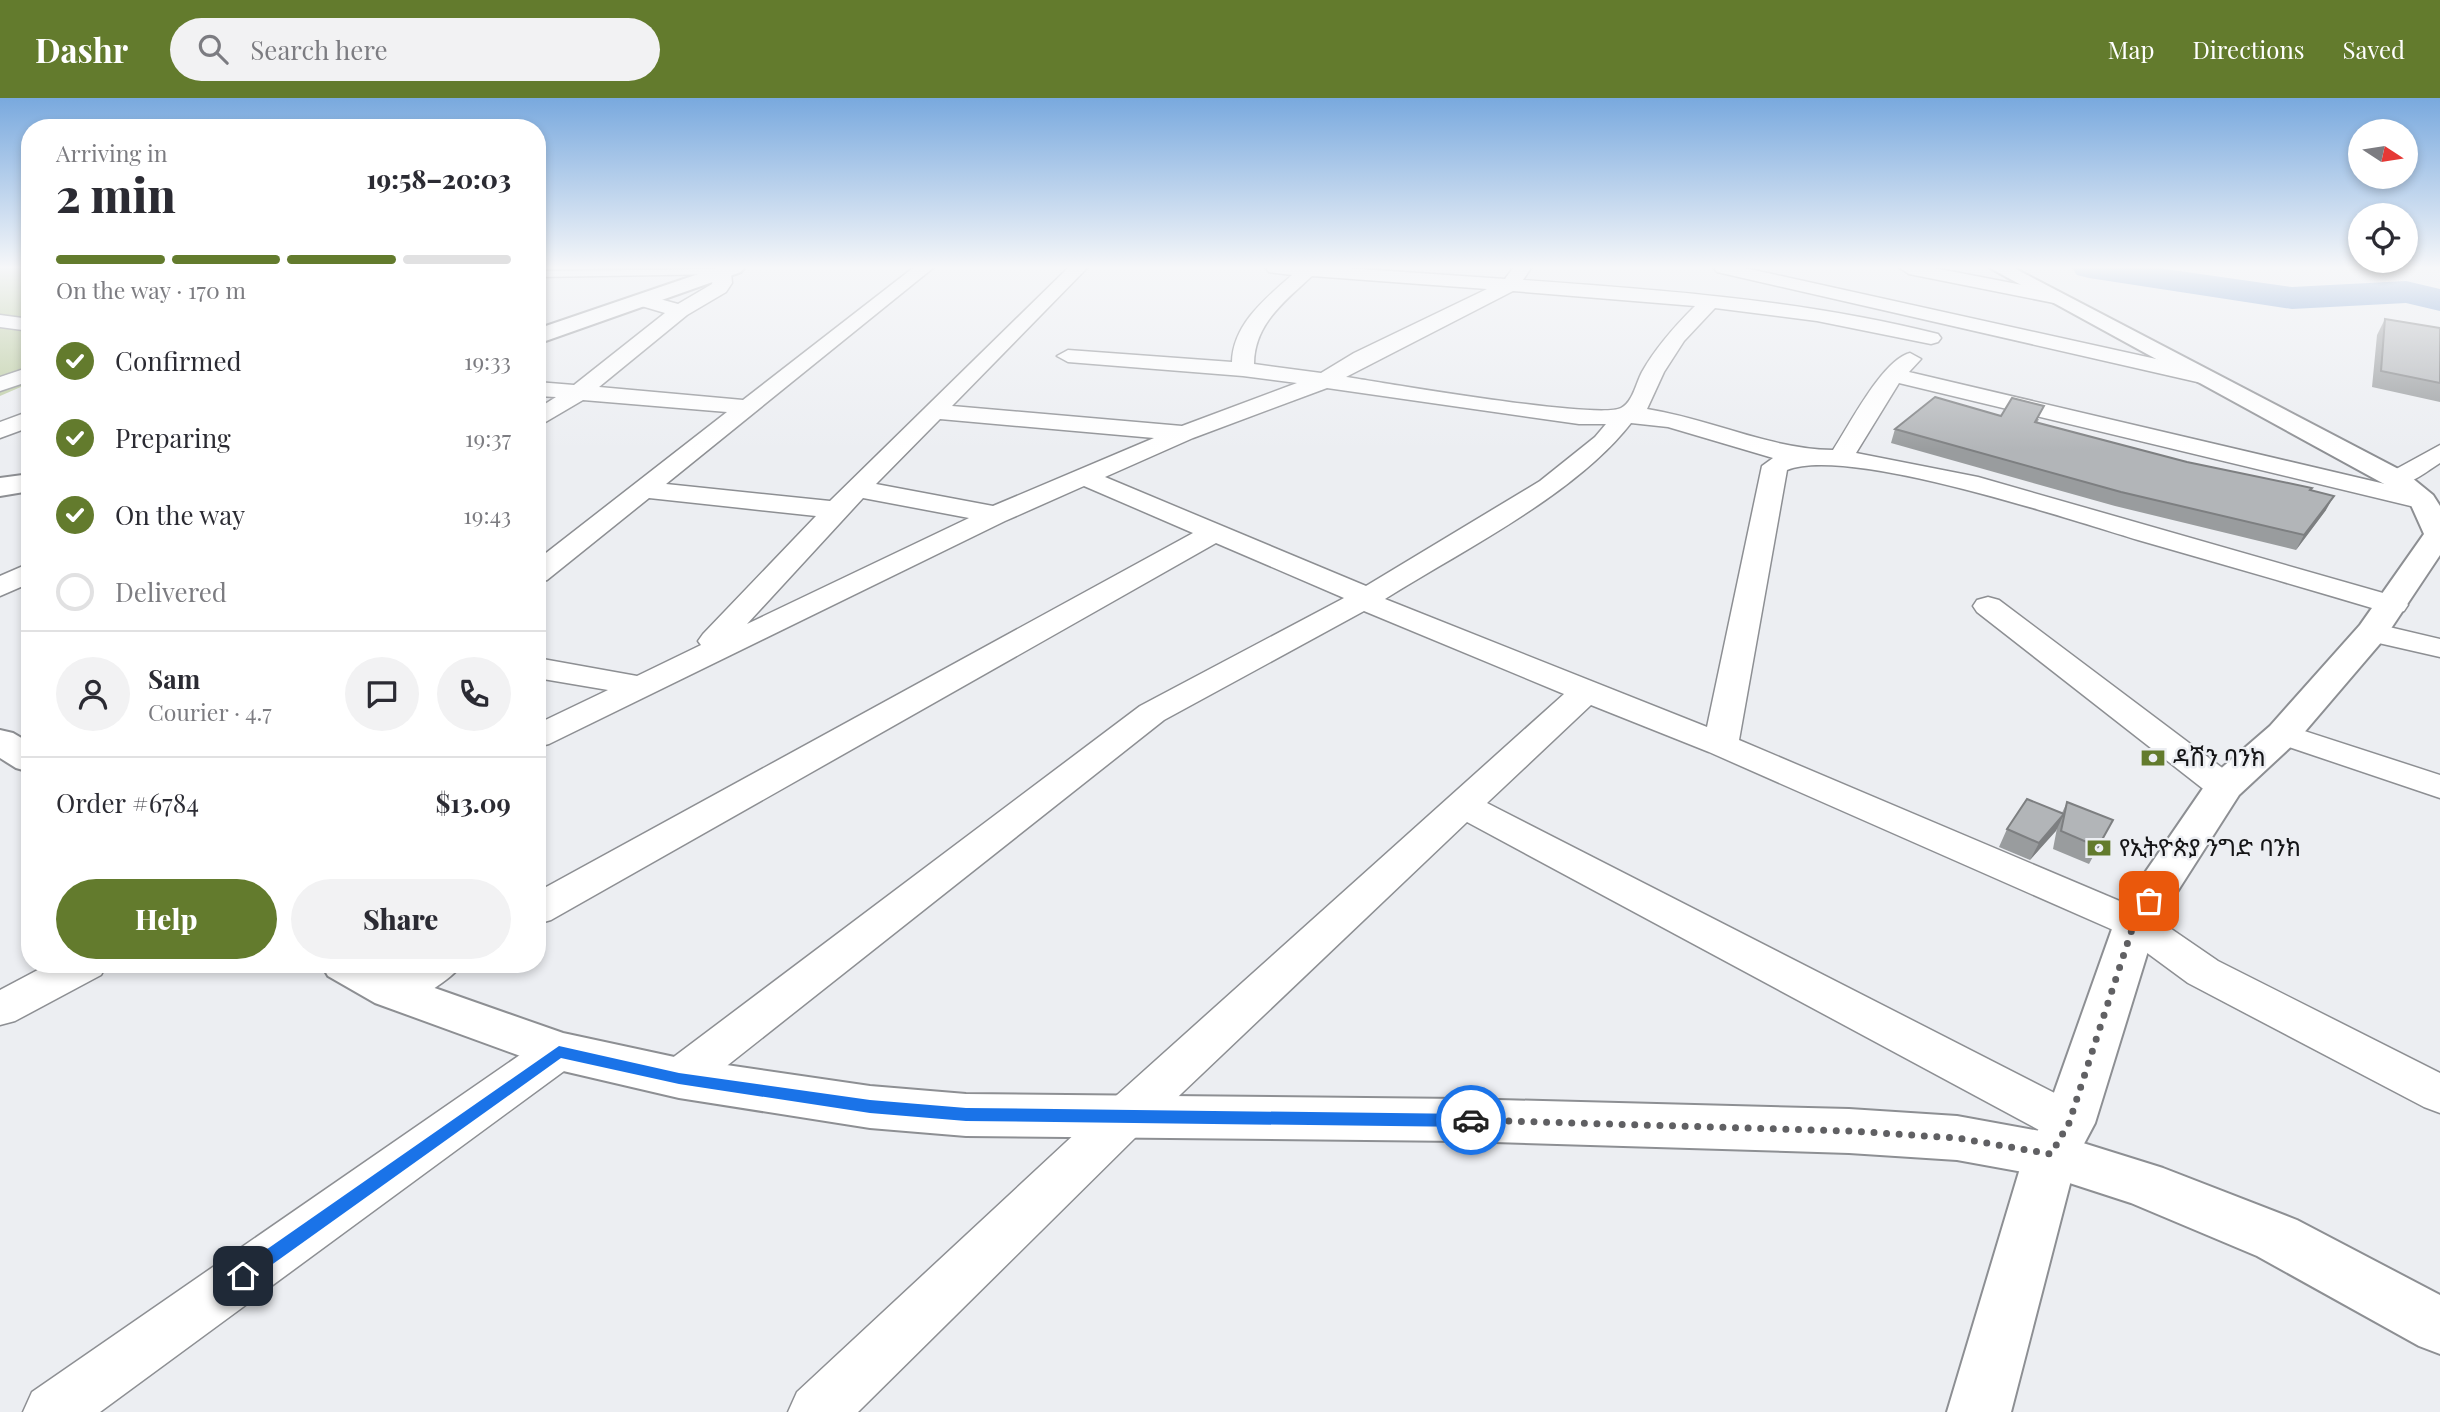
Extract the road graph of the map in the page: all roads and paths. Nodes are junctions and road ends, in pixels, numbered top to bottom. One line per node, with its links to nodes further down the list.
1 (657, 329): 18 (street)
2 (846, 329): 19 (street)
3 (1017, 329): 20 (street)
4 (1252, 329): 11 (street)
5 (1416, 329): 15 (street)
6 (1683, 329): 22 (street)
7 (1938, 329): 12 (street)
8 (1940, 329): 14 (street)
9 (2117, 329): 14 (street)
10 (1068, 356): 11 (street)
11 (1242, 369): 15 (street)
12 (1893, 375): 28 (street); 35 (street)
13 (21, 377): 16 (street)
14 (2206, 377): 35 (street)
15 (1322, 382): 22 (street); 25 (street)
16 (0, 384)
17 (546, 390): 18 (street)
18 (578, 393): 19 (street); 21 (street)
19 (748, 407): 33 (street)
20 (934, 412): 25 (street); 32 (street)
21 (546, 414)
22 (1624, 417): 27 (street); 41 (street)
23 (21, 422): 24 (street)
24 (0, 431)
25 (1185, 433): 29 (street)
26 (2440, 452): 35 (street)
27 (1797, 457): 28 (street); 51 (street)
28 (1841, 458): 43 (street)
29 (1086, 478): 36 (street); 37 (street)
30 (21, 484): 31 (street)
31 (0, 487)
32 (859, 489): 34 (street); 36 (street)
33 (645, 490): 34 (street); 38 (street)
34 (836, 510): 45 (street)
35 (2424, 512): 43 (street)
36 (996, 515): 45 (street)
37 (1217, 531): 41 (street); 55 (street)
38 (546, 567)
39 (21, 576): 40 (street)
40 (0, 587)
41 (1368, 597): 48 (street); 63 (street)
42 (1988, 607): 52 (street)
43 (2383, 619): 44 (street); 50 (street)
44 (2440, 648)
45 (701, 656): 47 (street)
46 (546, 670): 47 (street)
47 (639, 687): 49 (street)
48 (1585, 692): 51 (street); 54 (street)
49 (546, 733)
50 (2283, 734): 52 (street); 53 (street)
51 (1721, 745): 56 (street)
52 (2224, 787): 56 (street)
53 (2440, 787)
54 (1461, 804): 65 (street); 66 (street)
55 (546, 905)
56 (2134, 923): 64 (street); 66 (street)
57 (69, 973): 61 (street)
58 (360, 973): 60 (street)
59 (424, 973): 60 (street)
60 (392, 991): 62 (street)
61 (0, 1009)
62 (559, 1051): 63 (street); 68 (street)
63 (679, 1079): 65 (street)
64 (2440, 1094)
65 (1124, 1118): 66 (street); 69 (street)
66 (2060, 1139): 67 (street); 70 (street)
67 (2440, 1326)
68 (52, 1412)
69 (817, 1412)
70 (1979, 1412)

